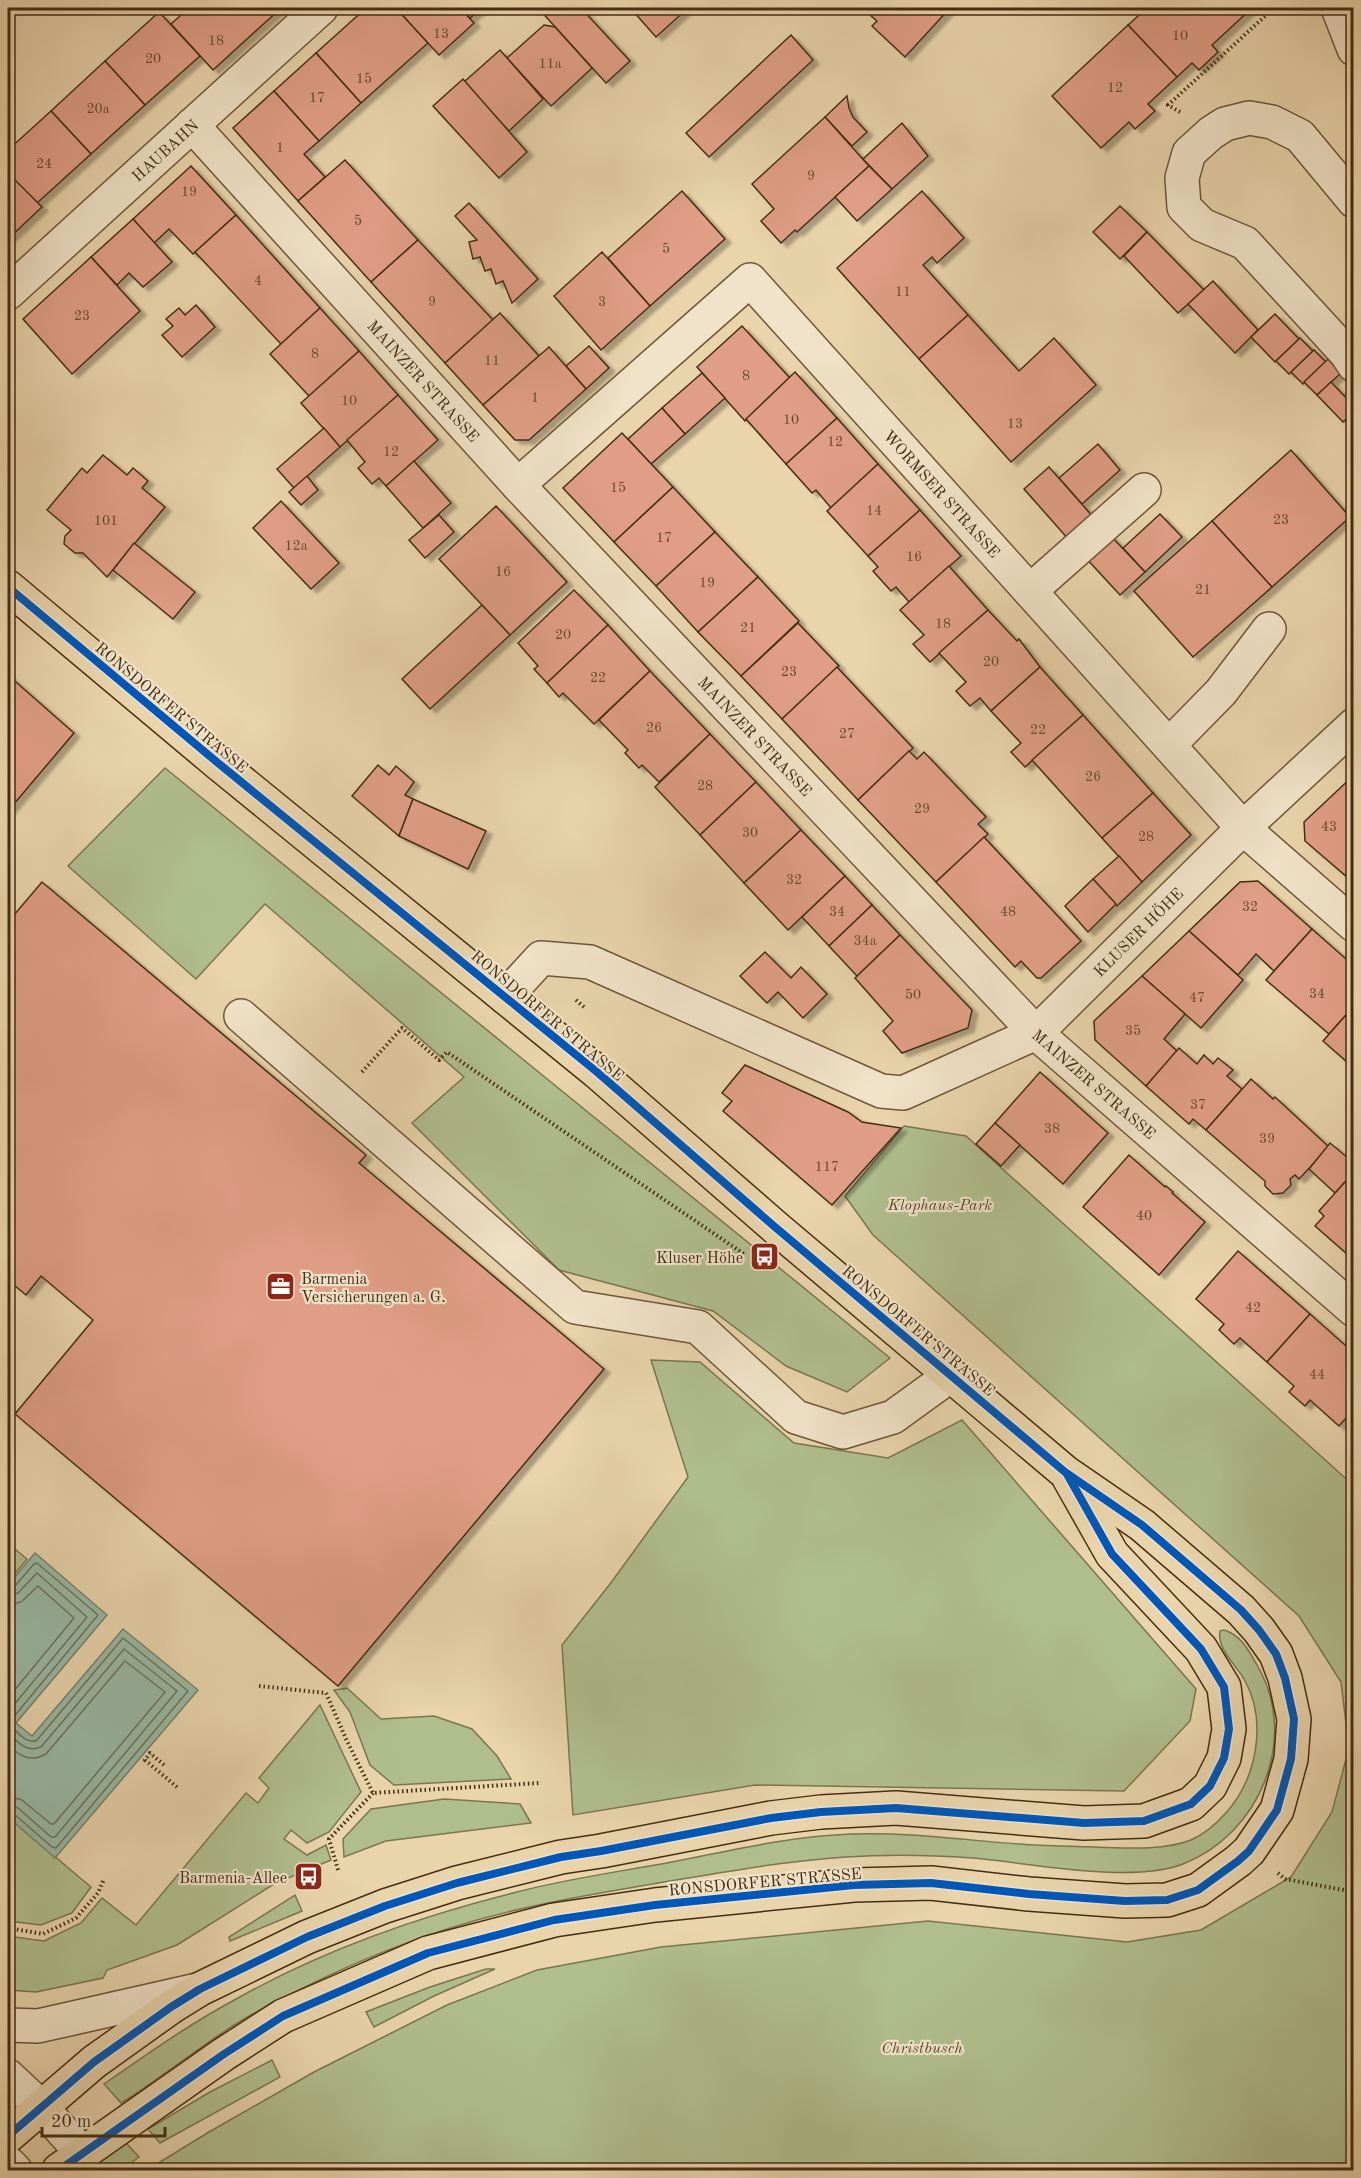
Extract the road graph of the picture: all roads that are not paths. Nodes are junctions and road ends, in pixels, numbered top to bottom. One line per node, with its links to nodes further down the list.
1 (321, 8): 4 (street, HAUBAHN)
2 (1338, 8): 3 (street)
3 (1353, 49)
4 (192, 125): 6 (street, HAUBAHN); 8 (street, MAINZER STRASSE)
5 (1353, 201): 7 (street)
6 (8, 293)
7 (1353, 365)
8 (519, 485): 11 (street, WORMSER STRASSE); 19 (street, MAINZER STRASSE)
9 (1144, 490): 11 (street)
10 (8, 587): 17 (main road, RONSDORFER STRASSE)
11 (1030, 591): 14 (street, WORMSER STRASSE)
12 (1269, 629): 14 (street)
13 (1353, 725): 15 (street, KLUSER HÖHE)
14 (1168, 745): 15 (street, WORMSER STRASSE)
15 (1243, 828): 16 (street, WORMSER STRASSE); 19 (street, KLUSER HÖHE)
16 (1353, 925)
17 (505, 996): 19 (street, KLUSER HÖHE); 21 (main road, RONSDORFER STRASSE)
18 (241, 1016): 21 (street)
19 (1036, 1033): 20 (street, MAINZER STRASSE)
20 (1353, 1310)
21 (951, 1375): 22 (main road, RONSDORFER STRASSE)
22 (1065, 1472): 23 (main road, RONSDORFER STRASSE); 28 (main road, RONSDORFER STRASSE)
23 (201, 1989): 24 (street); 26 (main road, RONSDORFER STRASSE)
24 (8, 2025)
25 (8, 2076): 26 (street)
26 (41, 2107): 27 (main road, RONSDORFER STRASSE); 28 (street)
27 (8, 2136)
28 (71, 2162)
29 (8, 2163): 30 (street)
30 (15, 2170)

